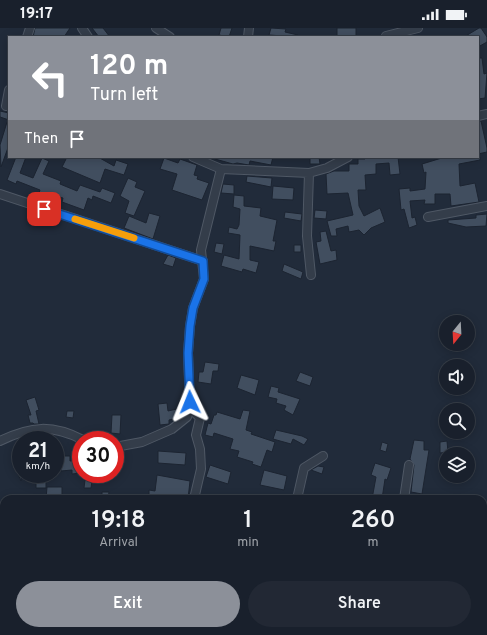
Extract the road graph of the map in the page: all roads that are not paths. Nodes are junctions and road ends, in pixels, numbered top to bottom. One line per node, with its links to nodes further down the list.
1 (156, 28): 4 (street)
2 (418, 28): 3 (street)
3 (386, 34)
4 (168, 36)
5 (8, 95): 6 (street)
6 (6, 106)
7 (195, 158): 9 (street)
8 (346, 158): 10 (street)
9 (221, 169): 10 (street); 14 (street)
10 (309, 173): 15 (street)
11 (0, 194): 14 (street)
12 (487, 206): 13 (street)
13 (428, 217)
14 (203, 261): 16 (street)
15 (311, 275)
16 (190, 408): 17 (street); 18 (street)
17 (187, 417): 18 (street); 21 (street)
18 (200, 418): 24 (street)
19 (72, 436): 20 (street)
20 (0, 441)
21 (124, 445)
22 (322, 456): 25 (street)
23 (409, 465): 26 (street)
24 (195, 495)
25 (298, 495)
26 (405, 495)

